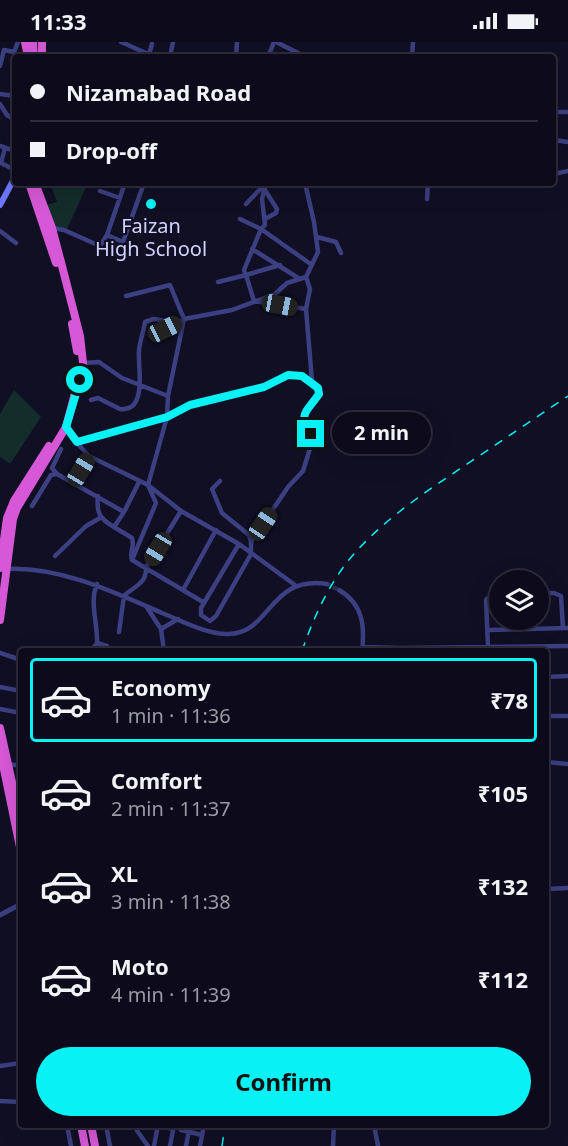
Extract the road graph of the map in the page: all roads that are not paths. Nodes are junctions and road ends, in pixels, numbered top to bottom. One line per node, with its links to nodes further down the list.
1 (18, 42): 7 (street)
2 (121, 42): 5 (street)
3 (275, 42): 6 (street)
4 (153, 44): 5 (street)
5 (149, 54)
6 (296, 54)
7 (0, 66)
8 (1, 107): 9 (street)
9 (12, 118)
10 (2, 147): 11 (street)
11 (1, 165)
12 (12, 183): 26 (main road)
13 (30, 186): 76 (highway)
14 (36, 186): 29 (highway)
15 (124, 186): 23 (street)
16 (143, 186): 32 (street)
17 (263, 186): 25 (street)
18 (266, 186): 21 (street)
19 (306, 186): 33 (street)
20 (428, 186): 24 (street)
21 (265, 190): 28 (street); 28 (street)
22 (100, 191): 23 (street)
23 (120, 198): 32 (street)
24 (427, 199)
25 (246, 204)
26 (0, 205)
27 (240, 219): 30 (street)
28 (266, 219): 30 (street)
29 (51, 228): 32 (street); 48 (highway)
30 (261, 229): 35 (street); 38 (street)
31 (0, 231): 34 (street)
32 (107, 235)
33 (317, 237): 36 (street); 38 (street)
34 (16, 243)
35 (252, 249): 37 (street); 39 (street)
36 (341, 253)
37 (280, 265): 39 (street); 40 (street)
38 (312, 265): 40 (street)
39 (246, 275): 41 (street); 43 (street)
40 (303, 278): 43 (street); 44 (street)
41 (218, 282)
42 (126, 296): 45 (street)
43 (254, 301): 44 (street); 45 (street)
44 (306, 309): 49 (street)
45 (184, 319): 46 (street); 51 (street)
46 (178, 323): 47 (street); 50 (street)
47 (151, 336)
48 (83, 363): 50 (street); 54 (highway)
49 (312, 381): 53 (street); 70 (street)
50 (139, 384): 51 (street); 52 (street)
51 (168, 396): 53 (street)
52 (91, 400)
53 (167, 417): 55 (street); 62 (street)
54 (66, 427): 55 (street); 76 (highway)
55 (77, 442): 57 (street)
56 (61, 449): 58 (street)
57 (89, 456): 60 (street); 61 (street)
58 (57, 474): 61 (street); 64 (street)
59 (220, 481): 70 (street)
60 (139, 482): 62 (street); 66 (street)
61 (74, 483): 63 (street)
62 (148, 485): 65 (street); 74 (street)
63 (98, 496): 66 (street); 67 (street)
64 (32, 506)
65 (181, 510): 69 (street); 75 (street)
66 (124, 512): 68 (street)
67 (100, 518): 68 (street); 73 (street)
68 (114, 527): 74 (street)
69 (216, 530): 71 (street); 80 (street)
70 (251, 542): 72 (street)
71 (239, 544): 72 (street); 85 (street)
72 (251, 554): 79 (street); 85 (street)
73 (55, 556)
74 (132, 560): 75 (street)
75 (146, 567): 80 (street); 83 (street)
76 (3, 568): 78 (street); 87 (highway)
77 (327, 584): 79 (street)
78 (97, 585): 83 (street); 93 (street)
79 (295, 585): 88 (street)
80 (183, 590): 85 (street)
81 (339, 590): 99 (street)
82 (549, 593): 89 (street)
83 (124, 596): 86 (street); 92 (street)
84 (489, 597): 91 (street)
85 (203, 602)
86 (146, 606): 88 (street); 90 (street)
87 (0, 615)
88 (178, 619): 90 (street)
89 (565, 628): 91 (street)
90 (161, 629): 98 (street)
91 (488, 630): 95 (street)
92 (120, 632)
93 (97, 644): 94 (street); 97 (street)
94 (107, 646)
95 (488, 646): 96 (street); 100 (street)
96 (568, 646)
97 (94, 648)
98 (164, 648)
99 (362, 648)
100 (444, 648)
101 (0, 653): 102 (street)
102 (18, 659)
103 (568, 676): 104 (street)
104 (549, 677)
105 (0, 687): 106 (street)
106 (18, 690)
107 (0, 710): 108 (street)
108 (18, 713)
109 (549, 716): 110 (street)
110 (568, 716)
111 (0, 728): 115 (highway)
112 (0, 750): 115 (highway)
113 (549, 762): 114 (street)
114 (568, 764)
115 (4, 767): 116 (highway); 117 (highway)
116 (4, 787): 118 (highway)
117 (18, 816)
118 (18, 841)
119 (549, 888): 120 (street)
120 (568, 888)
121 (18, 906): 122 (street)
122 (0, 915)
123 (18, 1063): 124 (street)
124 (0, 1066)
125 (0, 1101): 126 (street)
126 (18, 1102)
127 (68, 1128): 143 (street)
128 (82, 1128): 144 (highway)
129 (92, 1128): 145 (highway)
130 (107, 1128): 146 (street)
131 (136, 1128): 141 (street)
132 (142, 1128): 141 (street)
133 (157, 1128): 148 (street)
134 (173, 1128): 149 (street)
135 (189, 1128): 140 (street)
136 (203, 1128): 142 (street)
137 (334, 1128): 152 (street)
138 (375, 1128): 153 (street)
139 (181, 1130): 140 (street)
140 (188, 1132): 142 (street); 150 (street)
141 (141, 1133): 147 (street)
142 (202, 1135): 151 (street)
143 (71, 1146)
144 (85, 1146)
145 (95, 1146)
146 (110, 1146)
147 (148, 1146)
148 (154, 1146)
149 (170, 1146)
150 (186, 1146)
151 (200, 1146)
152 (333, 1146)
153 (378, 1146)

